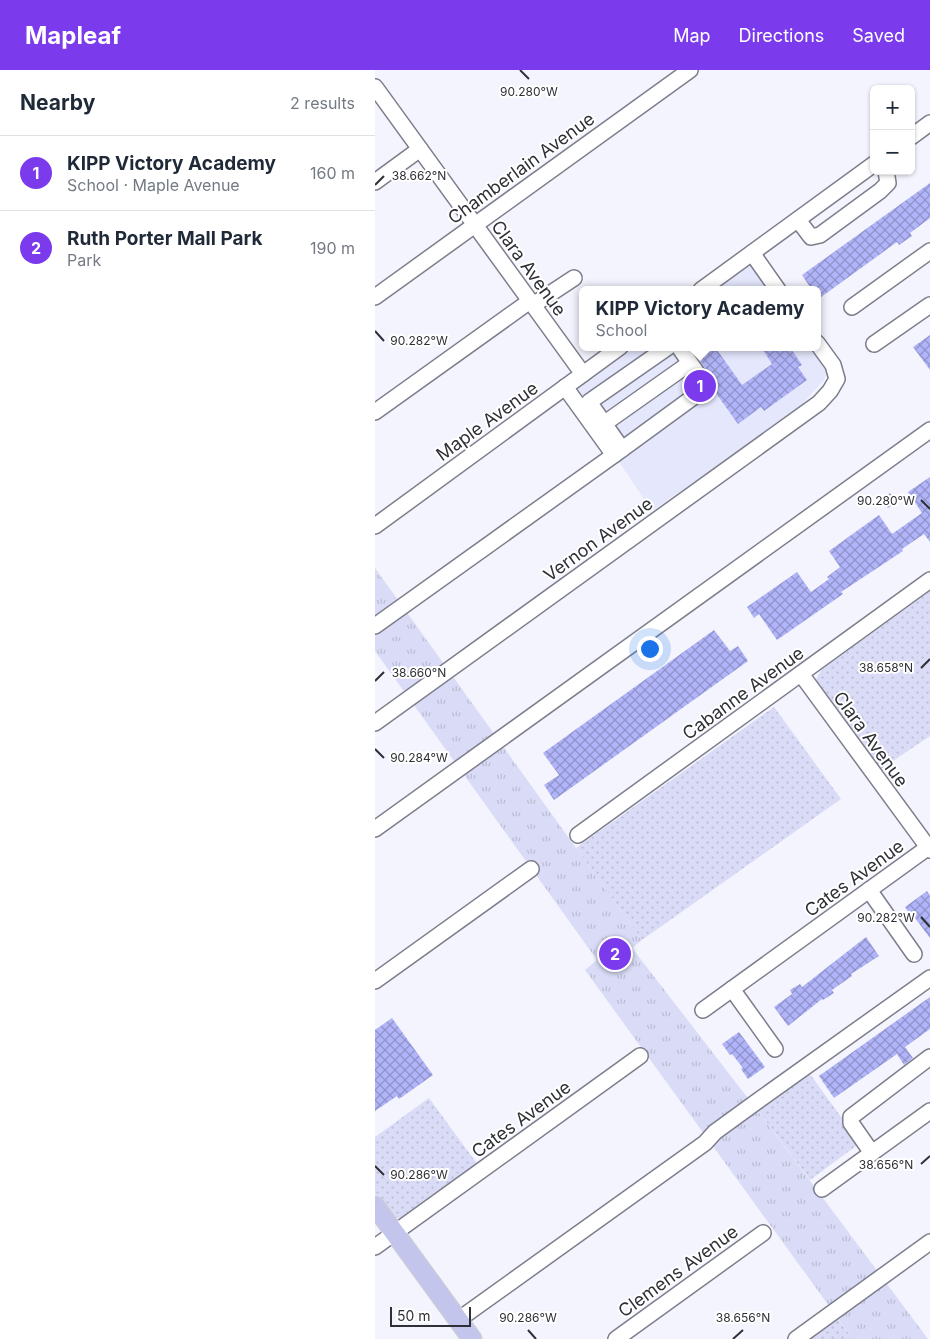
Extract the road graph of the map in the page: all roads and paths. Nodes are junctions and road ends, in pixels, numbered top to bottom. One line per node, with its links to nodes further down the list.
1 (690, 70): 10 (street, Chamberlain Avenue)
2 (375, 87): 5 (street, Clara Avenue)
3 (930, 124): 4 (street)
4 (915, 134)
5 (420, 149): 8 (street); 10 (street, Clara Avenue)
6 (870, 167): 9 (street)
7 (886, 175): 9 (street)
8 (375, 182)
9 (798, 220): 12 (street)
10 (475, 224): 16 (street, Chamberlain Avenue); 17 (street, Clara Avenue)
11 (930, 252): 19 (street)
12 (752, 253): 14 (street); 15 (street)
13 (574, 278): 17 (street)
14 (707, 286)
15 (776, 286)
16 (375, 297)
17 (532, 303): 26 (street, Clara Avenue); 28 (street)
18 (930, 305): 20 (street)
19 (852, 307)
20 (874, 344)
21 (821, 348): 36 (street, Vernon Avenue)
22 (615, 351): 26 (street, Maple Avenue)
23 (661, 351): 29 (street)
24 (682, 351): 25 (street)
25 (690, 363): 29 (street); 31 (street)
26 (583, 374): 27 (street, Maple Avenue)
27 (565, 387): 31 (street); 32 (street, Maple Avenue)
28 (375, 412)
29 (605, 424): 31 (street)
30 (930, 430): 37 (street)
31 (618, 452): 34 (street)
32 (375, 526)
33 (930, 580): 35 (street, Cabanne Avenue)
34 (375, 626)
35 (801, 674): 38 (street, Cabanne Avenue); 39 (street, Clara Avenue)
36 (375, 723)
37 (375, 829)
38 (578, 835)
39 (929, 848): 41 (street, Cates Avenue)
40 (531, 869): 44 (street)
41 (869, 890): 42 (street); 45 (street, Cates Avenue)
42 (914, 954)
43 (930, 978): 58 (street)
44 (375, 982)
45 (732, 989): 46 (street, Cates Avenue); 47 (street)
46 (703, 1010)
47 (775, 1048)
48 (640, 1056): 55 (street, Cates Avenue)
49 (930, 1057): 51 (street)
50 (930, 1111): 51 (street)
51 (872, 1153): 52 (street)
52 (822, 1189)
53 (375, 1206): 55 (main road)
54 (763, 1232): 60 (street, Clemens Avenue)
55 (395, 1233): 57 (street, Cates Avenue); 58 (main road)
56 (930, 1242): 61 (street)
57 (375, 1247)
58 (458, 1320): 59 (main road)
59 (472, 1339)
60 (616, 1339)
61 (796, 1339)

